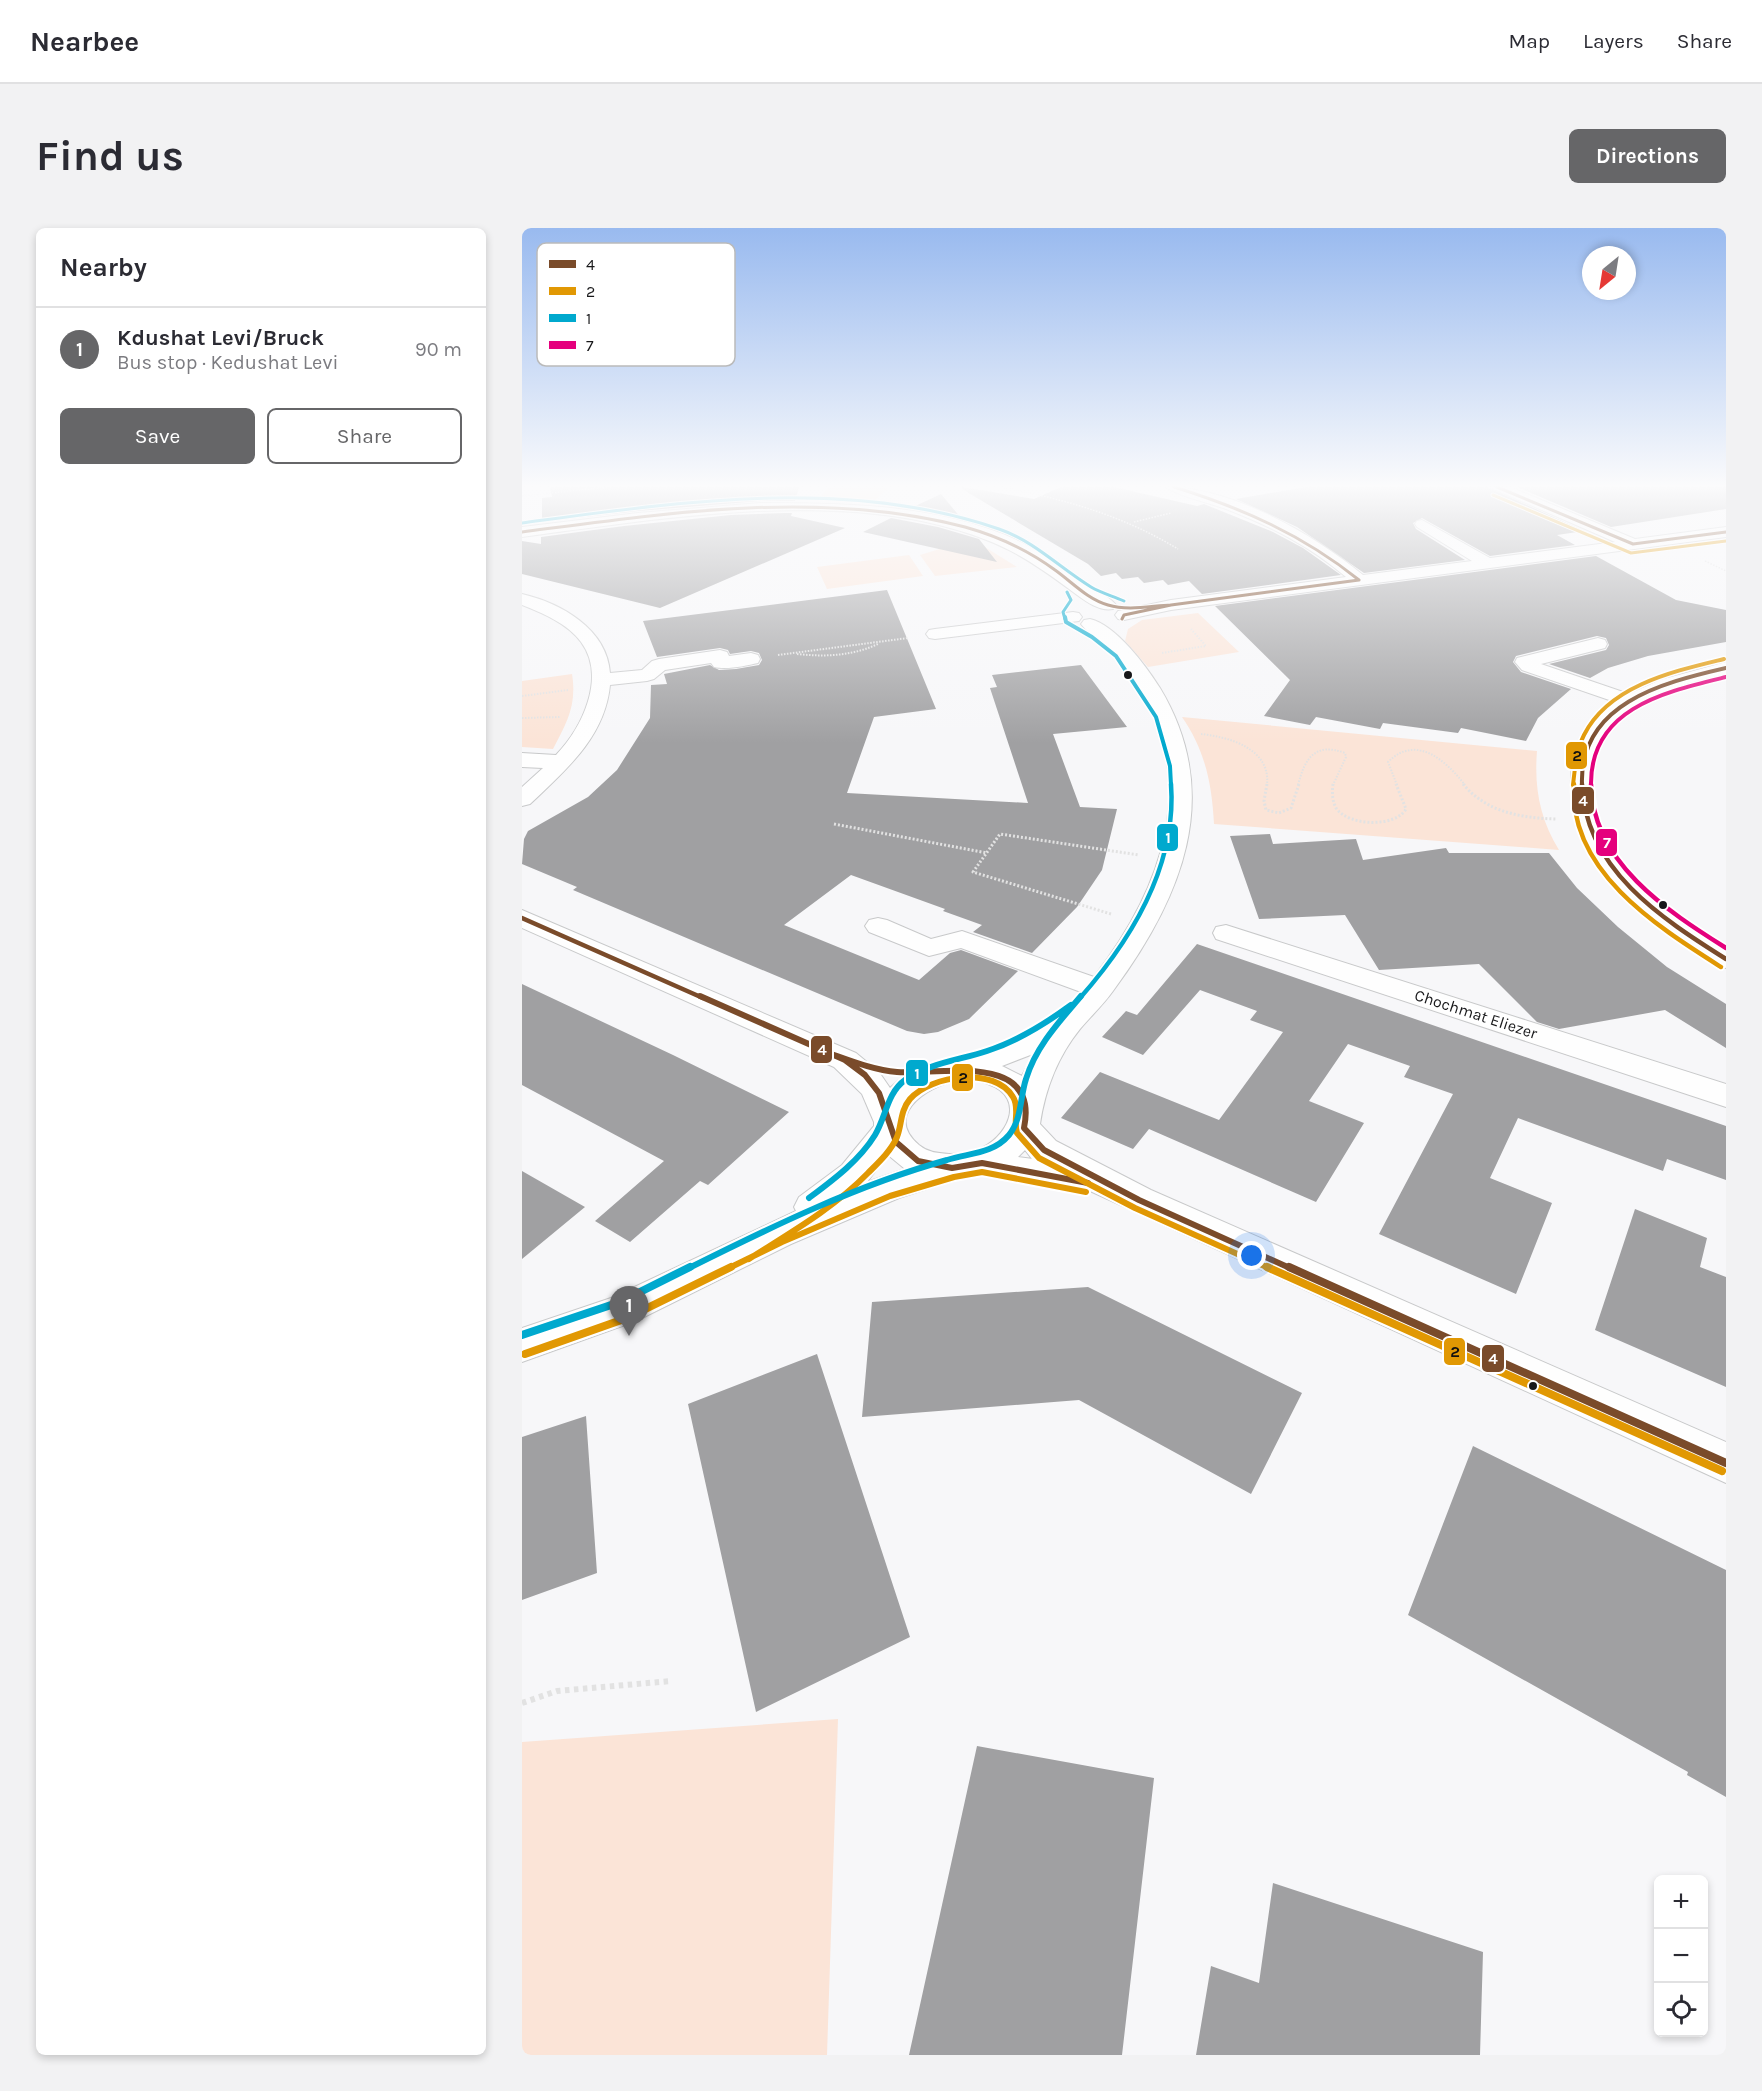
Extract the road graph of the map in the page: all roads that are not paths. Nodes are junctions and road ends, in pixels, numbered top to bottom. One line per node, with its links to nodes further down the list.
1 (1055, 572): 5 (street)
2 (1351, 572): 4 (street)
3 (1412, 572): 4 (street)
4 (1359, 579): 7 (street)
5 (1075, 588): 7 (street); 8 (street)
6 (522, 599): 14 (street)
7 (1116, 612): 8 (street); 11 (street)
8 (1081, 616): 9 (street); 11 (street)
9 (935, 634)
10 (1598, 644): 15 (street)
11 (1126, 654): 23 (street)
12 (751, 659): 14 (street)
13 (1726, 668): 15 (street)
14 (601, 683): 17 (street)
15 (1630, 701): 22 (street)
16 (522, 760): 17 (street)
17 (562, 762): 18 (street)
18 (522, 799)
19 (522, 918): 24 (street)
20 (878, 926): 23 (street)
21 (1226, 933): 26 (street, Chochmat Eliezer)
22 (1726, 959)
23 (1092, 998): 25 (street); 27 (street)
24 (826, 1052): 25 (street); 28 (street)
25 (953, 1070): 27 (street); 28 (street)
26 (1726, 1096)
27 (1026, 1117): 29 (street); 30 (street)
28 (890, 1125): 29 (street); 31 (street)
29 (967, 1165): 30 (street); 31 (street)
30 (1139, 1200): 33 (street)
31 (744, 1251): 32 (street)
32 (522, 1345)
33 (1726, 1463)

